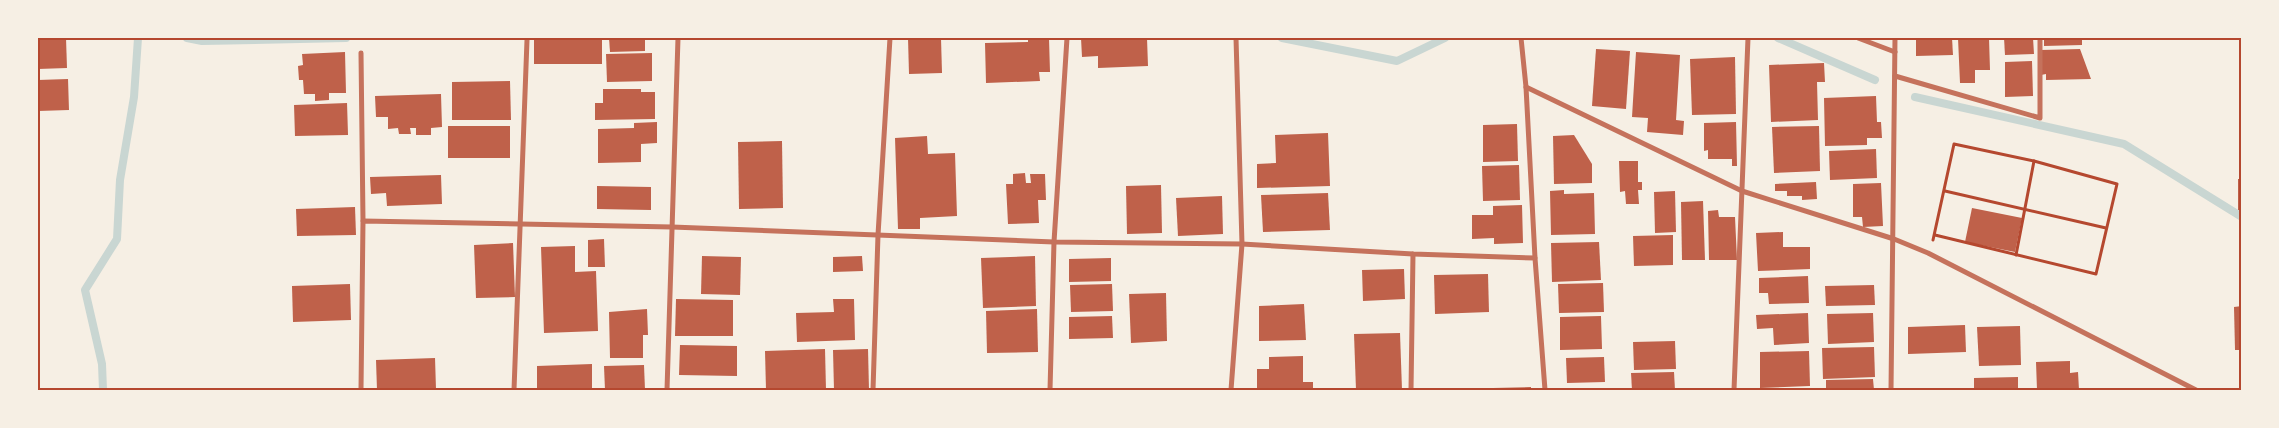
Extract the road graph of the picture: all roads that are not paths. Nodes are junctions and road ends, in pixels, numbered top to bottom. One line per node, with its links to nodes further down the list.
1 (678, 38): 18 (street)
2 (890, 38): 19 (street)
3 (1067, 38): 21 (street)
4 (1236, 38): 22 (street)
5 (1521, 38): 14 (street)
6 (1748, 38): 15 (street)
7 (1858, 38): 11 (street)
8 (1895, 38): 11 (street)
9 (2040, 38): 13 (street)
10 (527, 40): 17 (street)
11 (1896, 52): 13 (street)
12 (361, 53): 16 (street)
13 (1896, 76): 20 (street)
14 (1526, 87): 15 (street); 24 (street)
15 (1742, 191): 20 (street); 33 (street)
16 (363, 221): 17 (street); 25 (street)
17 (520, 224): 18 (street); 26 (street)
18 (672, 227): 19 (street); 27 (street)
19 (878, 235): 21 (street); 28 (street)
20 (1894, 239): 34 (street); 35 (street)
21 (1054, 242): 22 (street); 29 (street)
22 (1242, 244): 23 (street); 30 (street)
23 (1413, 254): 24 (street); 31 (street)
24 (1535, 258): 32 (street)
25 (361, 390)
26 (514, 390)
27 (667, 390)
28 (873, 390)
29 (1050, 390)
30 (1231, 390)
31 (1412, 390)
32 (1545, 390)
33 (1734, 390)
34 (1891, 390)
35 (2196, 390)

